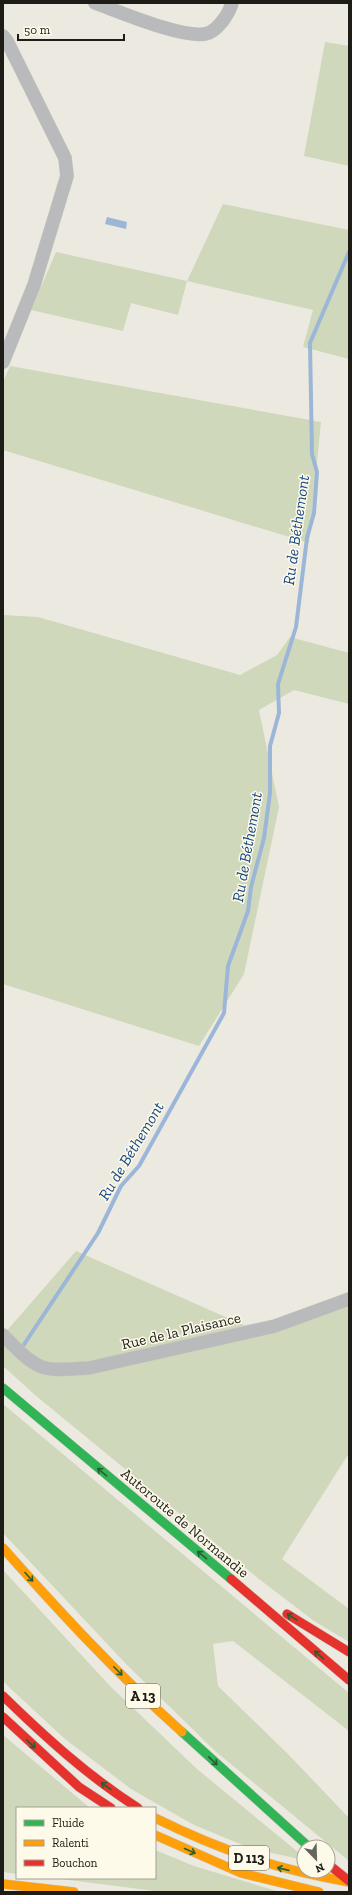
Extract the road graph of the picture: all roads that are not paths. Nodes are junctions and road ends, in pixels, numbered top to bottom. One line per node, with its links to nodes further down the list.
1 (95, 3): 2 (street)
2 (232, 3)
3 (3, 36): 4 (street)
4 (3, 362)
5 (349, 1299): 6 (street, Rue de la Plaisance)
6 (3, 1335)
7 (3, 1388): 9 (main road, Autoroute de Normandie, one-way to 7)
8 (3, 1548): 18 (main road, A 13, one-way to 18)
9 (232, 1580): 10 (main road, one-way to 9); 11 (main road, Autoroute de Normandie, one-way to 9)
10 (349, 1652)
11 (349, 1680)
12 (3, 1696): 15 (main road, one-way to 12)
13 (3, 1717): 14 (main road, one-way to 14)
14 (110, 1807)
15 (137, 1807)
16 (156, 1819): 20 (main road, D 113, one-way to 16)
17 (156, 1835): 23 (main road, D 113, one-way to 23)
18 (300, 1839)
19 (336, 1871): 20 (main road)
20 (349, 1882)
21 (3, 1884): 22 (main road)
22 (74, 1892)
23 (319, 1892)

